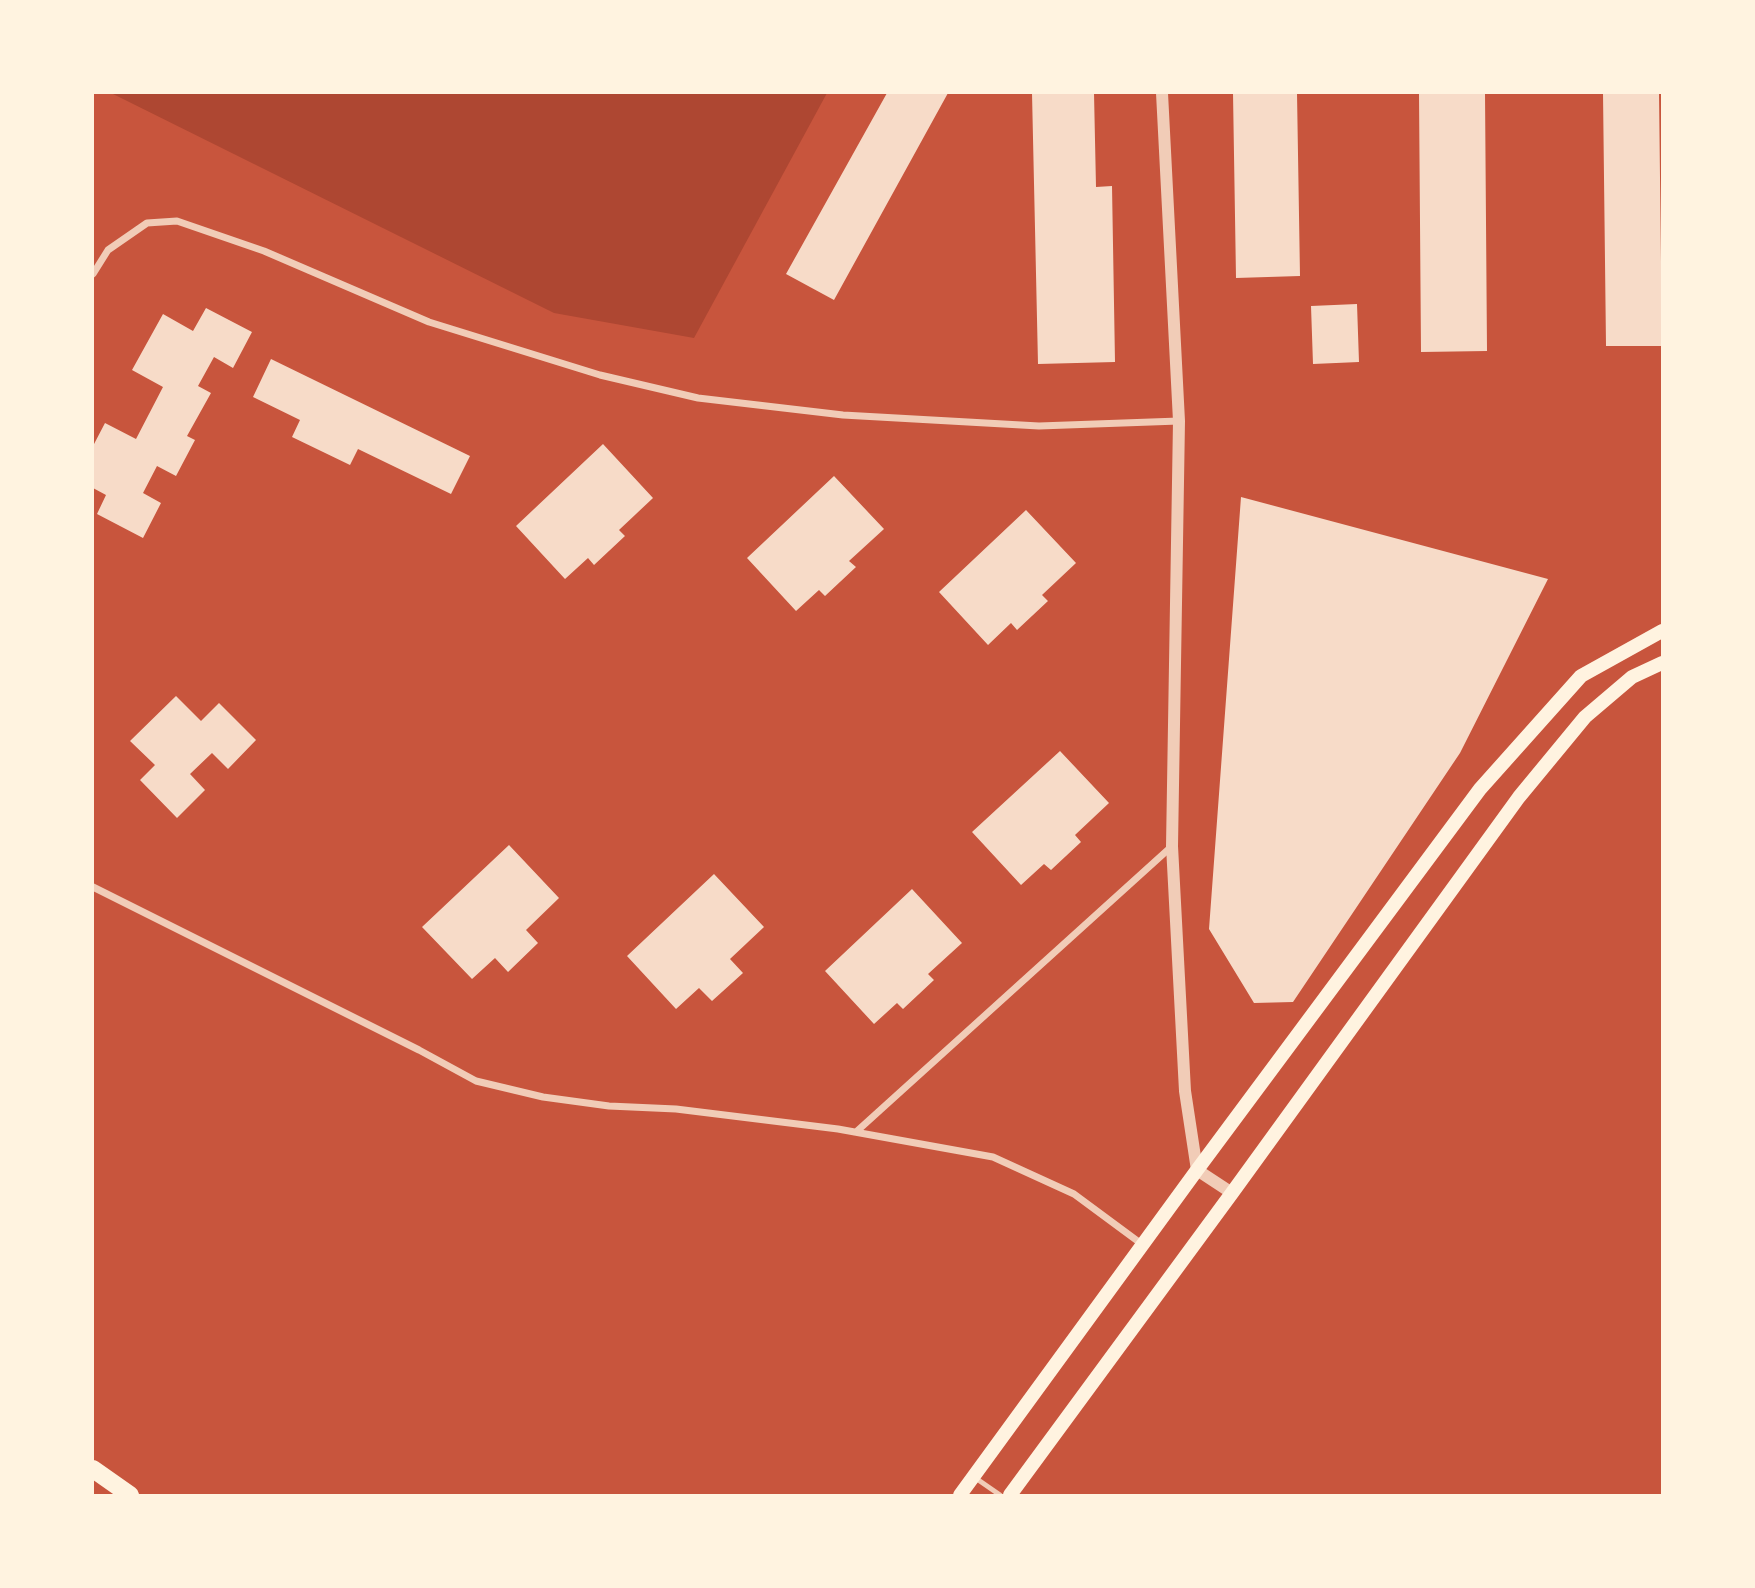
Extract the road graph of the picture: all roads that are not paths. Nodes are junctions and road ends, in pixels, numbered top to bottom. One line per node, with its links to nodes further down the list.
1 (1162, 93): 3 (street)
2 (93, 274): 3 (street)
3 (1179, 421): 6 (street)
4 (1662, 631): 9 (main road)
5 (1662, 663): 10 (main road)
6 (1172, 846): 8 (street); 9 (street)
7 (93, 887): 8 (street)
8 (856, 1132): 11 (street)
9 (1197, 1170): 10 (street); 11 (main road)
10 (1232, 1193): 17 (main road)
11 (1143, 1245): 13 (main road)
12 (93, 1469): 14 (main road)
13 (974, 1477): 15 (main road); 16 (lane)
14 (130, 1495)
15 (960, 1495)
16 (1000, 1495)
17 (1010, 1495)

